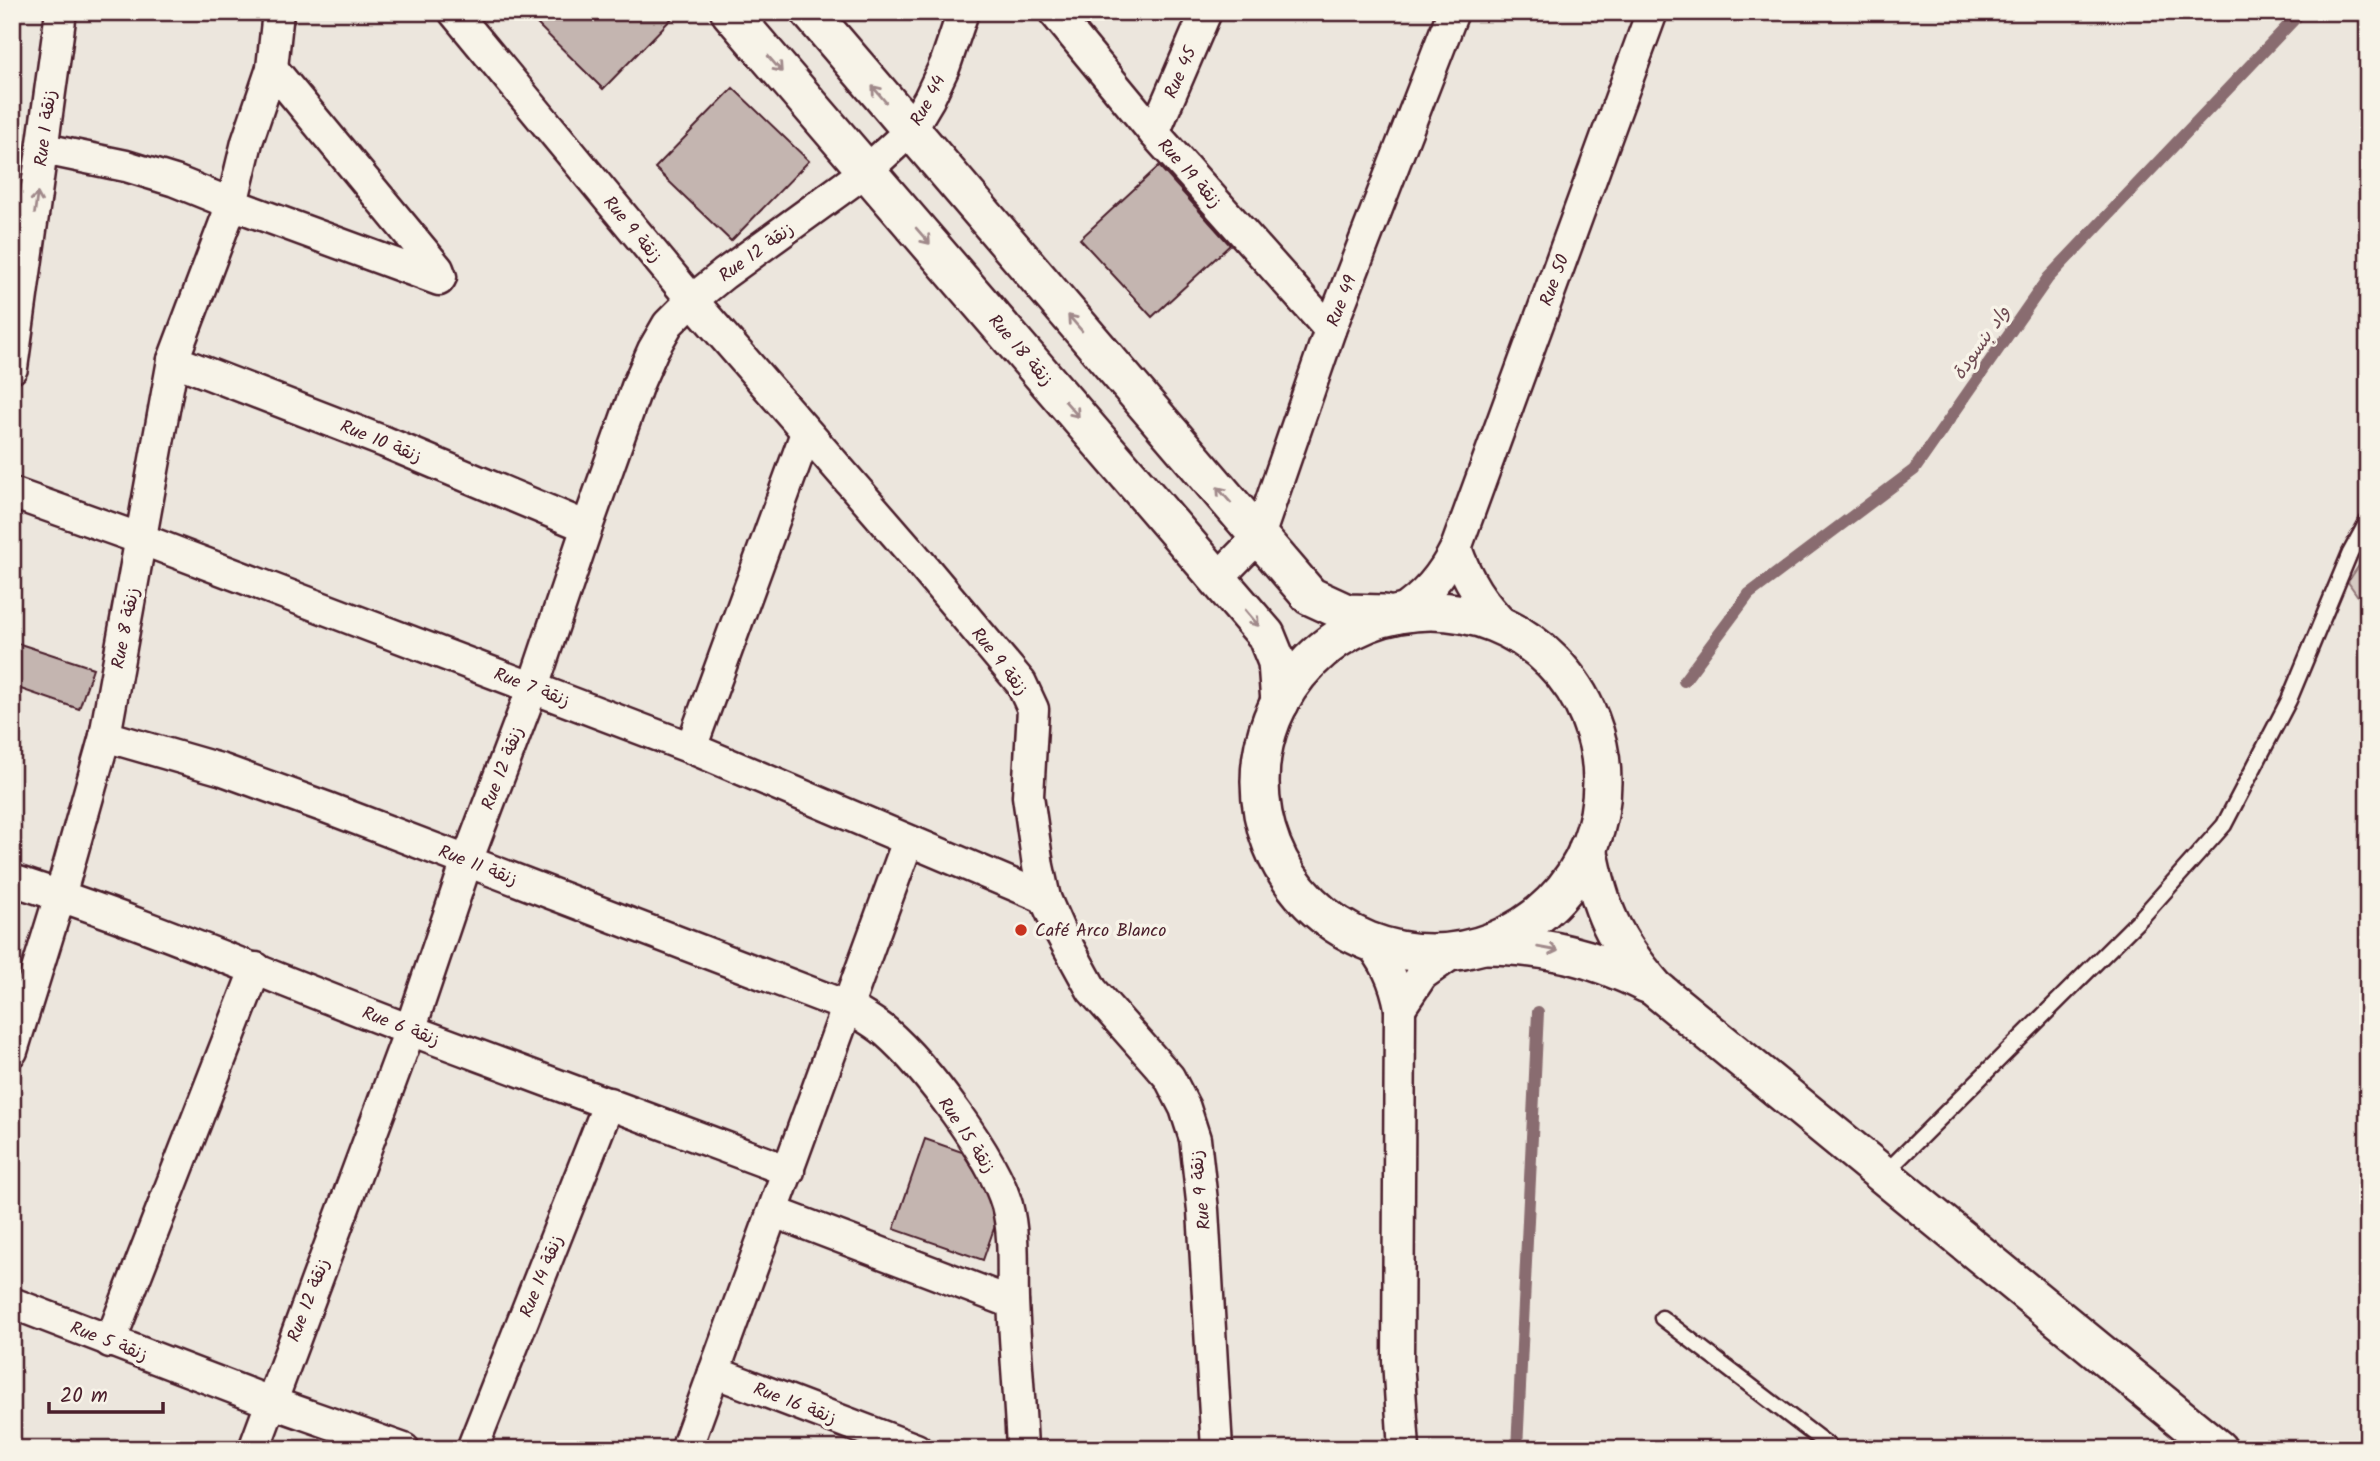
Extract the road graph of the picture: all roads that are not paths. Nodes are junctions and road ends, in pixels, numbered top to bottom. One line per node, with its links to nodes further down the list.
1 (61, 12): 14 (street, Rue 1 زنقة)
2 (278, 12): 11 (street, Rue 8 زنقة)
3 (454, 12): 17 (street, Rue 9 زنقة)
4 (730, 12): 15 (street, Rue 18 زنقة, one-way to 15)
5 (810, 12): 12 (street, one-way to 5)
6 (963, 12): 12 (street, Rue 44)
7 (1054, 12): 13 (street, Rue 19 زنقة)
8 (1206, 12): 13 (street, Rue 45)
9 (1453, 12): 18 (street, Rue 49)
10 (1652, 12): 27 (street, Rue 50)
11 (272, 68): 16 (street, Rue 8 زنقة); 16 (street)
12 (910, 131): 15 (street, Rue 44); 25 (street, one-way to 12)
13 (1154, 133): 18 (street, Rue 19 زنقة)
14 (44, 149): 16 (street); 20 (street, Rue 1 زنقة, one-way to 14)
15 (866, 171): 17 (street, Rue 12 زنقة); 28 (street, Rue 18 زنقة, one-way to 28)
16 (232, 204): 19 (street, Rue 8 زنقة)
17 (692, 300): 21 (street, Rue 9 زنقة); 24 (street, Rue 12 زنقة)
18 (1330, 330): 25 (street, Rue 49)
19 (173, 360): 24 (street, Rue 10 زنقة); 26 (street, Rue 8 زنقة)
20 (12, 368)
21 (806, 433): 34 (street); 40 (street, Rue 9 زنقة)
22 (12, 493): 26 (street, Rue 7 زنقة)
23 (2368, 520): 51 (lane)
24 (587, 527): 31 (street, Rue 12 زنقة)
25 (1259, 536): 28 (street, Rue 49); 29 (street)
26 (141, 538): 31 (street, Rue 7 زنقة); 33 (street, Rue 8 زنقة)
27 (1456, 548): 29 (street, Rue 50); 30 (street)
28 (1218, 578): 32 (street, Rue 18 زنقة, one-way to 32)
29 (1394, 614): 30 (street); 32 (street)
30 (1506, 626): 36 (street)
31 (533, 687): 34 (street, Rue 7 زنقة); 37 (street, Rue 12 زنقة)
32 (1280, 703): 41 (street)
33 (105, 736): 37 (street, Rue 11 زنقة); 39 (street, Rue 8 زنقة)
34 (691, 748): 35 (street, Rue 7 زنقة)
35 (908, 841): 40 (street, Rue 7 زنقة); 45 (street)
36 (1588, 848): 42 (street); 44 (street)
37 (467, 861): 45 (street, Rue 11 زنقة); 47 (street, Rue 12 زنقة)
38 (12, 880): 39 (street, Rue 6 زنقة)
39 (60, 896): 43 (street, Rue 6 زنقة); 48 (street, Rue 8 زنقة)
40 (1045, 898): 65 (street, Rue 9 زنقة)
41 (1367, 939): 42 (street); 46 (street)
42 (1466, 949): 44 (street, one-way to 44); 46 (street)
43 (256, 968): 47 (street, Rue 6 زنقة); 56 (street)
44 (1655, 988): 51 (street)
45 (846, 1006): 50 (street); 54 (street, Rue 15 زنقة)
46 (1400, 1008): 66 (street)
47 (410, 1030): 49 (street, Rue 6 زنقة); 58 (street, Rue 12 زنقة)
48 (12, 1051)
49 (610, 1103): 50 (street, Rue 6 زنقة); 61 (street, Rue 14 زنقة)
50 (789, 1171): 52 (street)
51 (1883, 1175): 68 (street)
52 (774, 1212): 54 (street); 57 (street)
53 (12, 1303): 56 (street, Rue 5 زنقة)
54 (1013, 1303): 64 (street, Rue 15 زنقة)
55 (1662, 1318): 67 (lane)
56 (110, 1342): 58 (street, Rue 5 زنقة)
57 (714, 1372): 62 (street); 63 (street, Rue 16 زنقة)
58 (270, 1402): 59 (street, Rue 12 زنقة); 60 (street, Rue 5 زنقة)
59 (254, 1449)
60 (404, 1449)
61 (472, 1449)
62 (686, 1449)
63 (916, 1449)
64 (1022, 1449)
65 (1217, 1449)
66 (1404, 1449)
67 (1833, 1449)
68 (2218, 1449)

